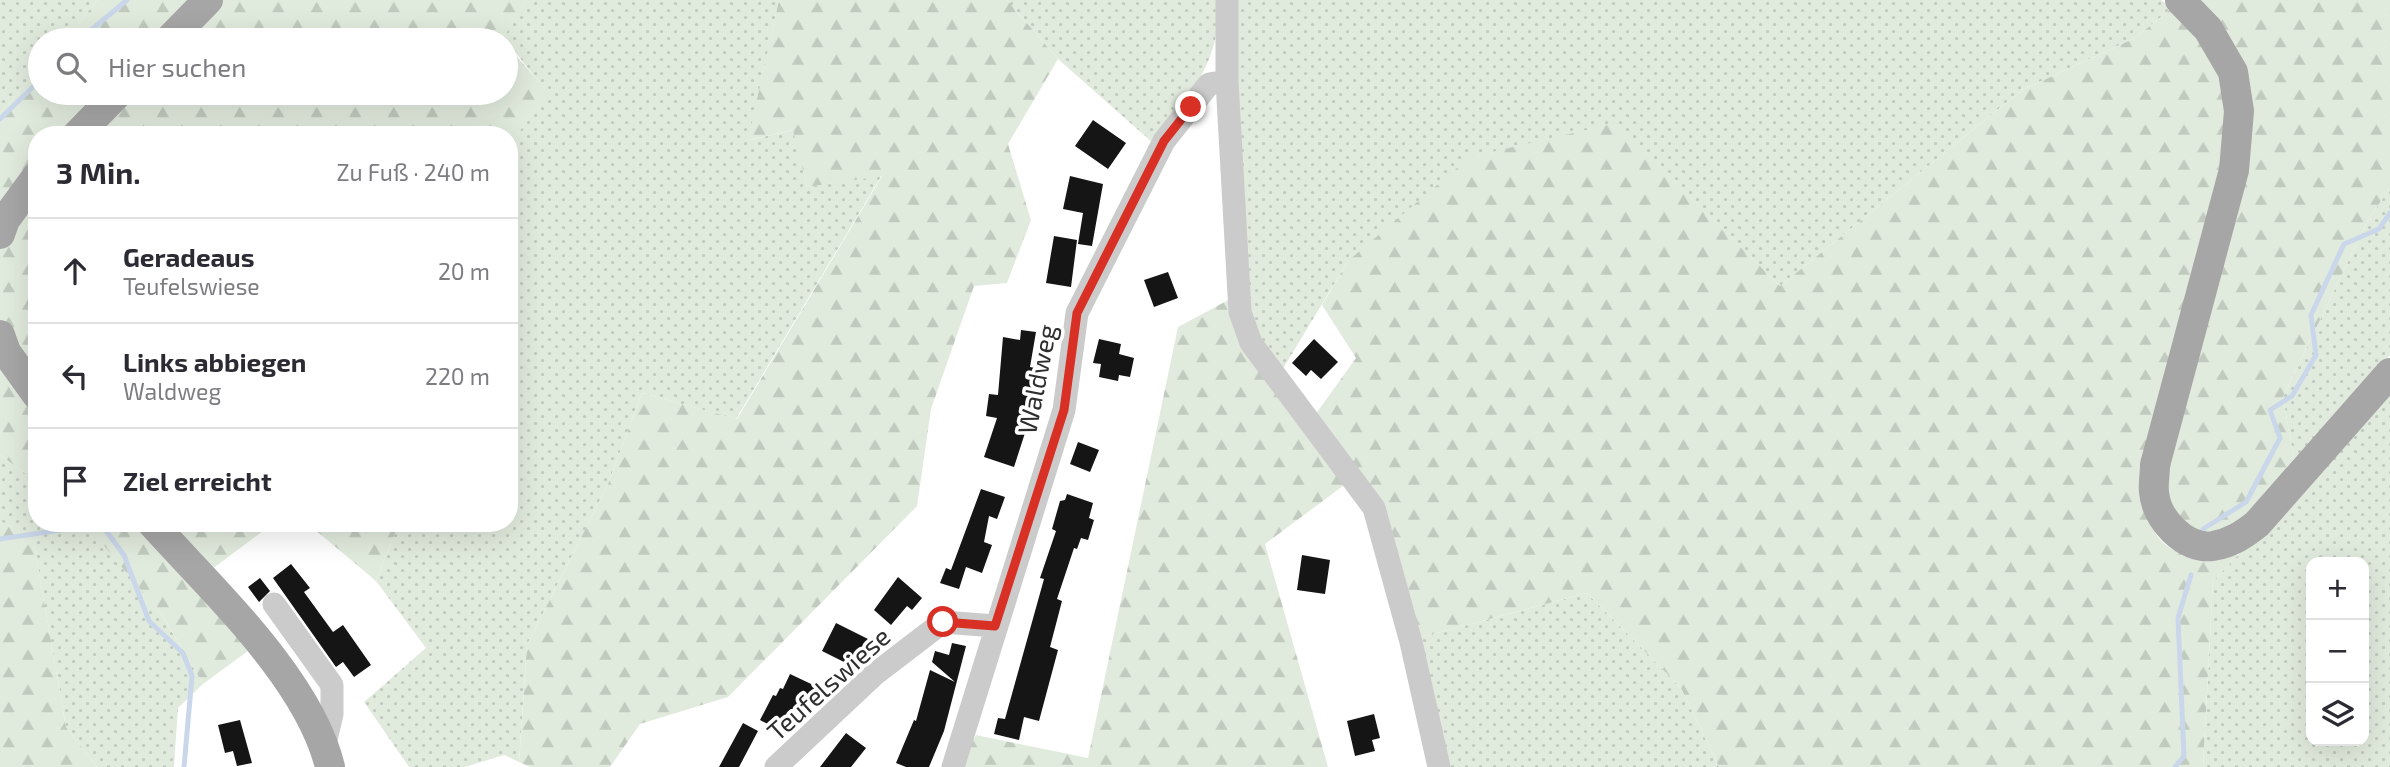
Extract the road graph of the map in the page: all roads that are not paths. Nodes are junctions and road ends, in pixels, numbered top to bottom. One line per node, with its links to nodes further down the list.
1 (208, 0): 4 (main road)
2 (1227, 0): 5 (street)
3 (2180, 0): 11 (main road)
4 (181, 28)
5 (1227, 81): 15 (street, Waldweg); 19 (street)
6 (106, 105): 7 (main road)
7 (86, 126)
8 (28, 188): 9 (main road)
9 (0, 234)
10 (0, 335): 12 (main road)
11 (2390, 373)
12 (28, 383)
13 (160, 532): 16 (main road)
14 (274, 604): 16 (street)
15 (995, 626): 17 (street, Teufelswiese); 18 (street, Waldweg)
16 (327, 757)
17 (776, 767)
18 (953, 767)
19 (1439, 767)

